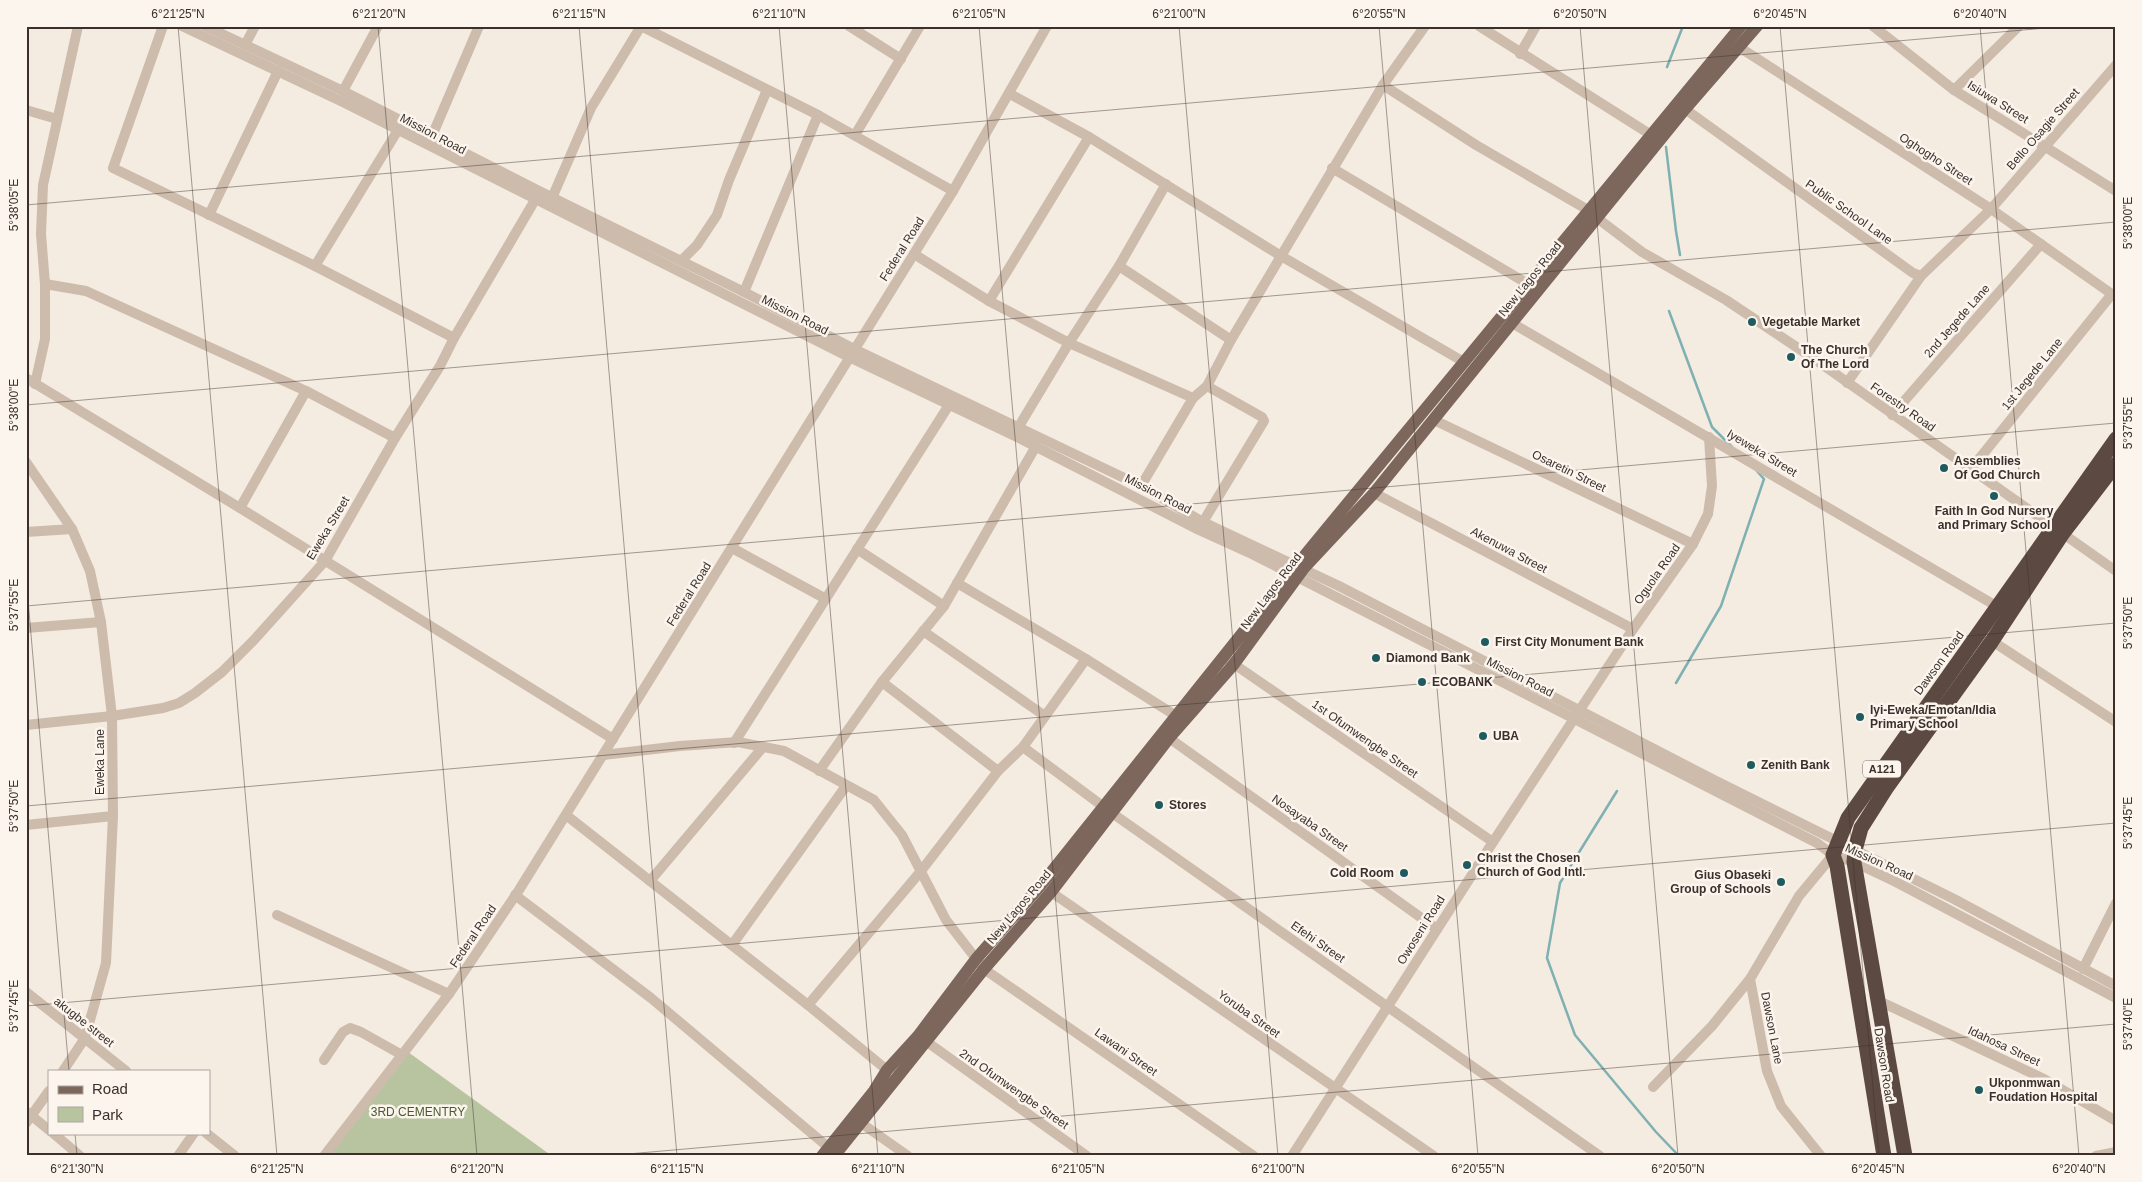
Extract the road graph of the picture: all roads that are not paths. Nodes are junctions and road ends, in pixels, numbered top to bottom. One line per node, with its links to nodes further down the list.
1 (78, 26): 33 (street)
2 (163, 26): 48 (street)
3 (182, 26): 24 (street, Mission Road)
4 (205, 26): 19 (street, Mission Road)
5 (255, 26): 19 (street)
6 (378, 26): 28 (street)
7 (479, 26): 38 (street)
8 (641, 26): 26 (street); 44 (street)
9 (848, 26): 22 (street)
10 (920, 26): 22 (street)
11 (1047, 26): 29 (street, Federal Road)
12 (1425, 26): 25 (street)
13 (1479, 26): 21 (street)
14 (1536, 26): 21 (street)
15 (1741, 26): 37 (main road, New Lagos Road)
16 (1756, 26): 20 (main road, New Lagos Road)
17 (2019, 26): 27 (street)
18 (1879, 28): 27 (street, Isiuwa Street)
19 (245, 45): 28 (street, Mission Road)
20 (1739, 47): 30 (main road, New Lagos Road); 46 (street, Oghogho Street)
21 (1520, 54): 37 (street)
22 (901, 58): 35 (street)
23 (2116, 65): 39 (street, Bello Osagie Street)
24 (278, 70): 34 (street, Mission Road); 48 (street)
25 (1383, 85): 40 (street); 47 (street, Forestry Road)
26 (767, 90): 32 (street); 52 (street)
27 (1954, 90): 39 (street, Isiuwa Street)
28 (343, 91): 38 (street, Mission Road)
29 (1010, 94): 36 (street); 42 (street, Federal Road)
30 (1684, 109): 37 (main road, New Lagos Road); 55 (street, Public School Lane)
31 (26, 110): 33 (street)
32 (818, 116): 35 (street); 58 (street)
33 (57, 119): 56 (street)
34 (398, 130): 38 (street, Mission Road); 53 (street)
35 (855, 135): 42 (street)
36 (1089, 137): 41 (street); 60 (street)
37 (1655, 138): 47 (main road, New Lagos Road)
38 (429, 141): 44 (street, Mission Road); 45 (street, Mission Road)
39 (2045, 146): 43 (street, Isiuwa Street); 46 (street, Bello Osagie Street)
40 (1332, 168): 51 (street); 57 (street)
41 (1166, 184): 51 (street); 54 (street)
42 (953, 191): 50 (street, Federal Road)
43 (2116, 191)
44 (552, 198): 52 (street, Mission Road)
45 (535, 200): 62 (street, Eweka Street); 65 (street, Mission Road)
46 (1991, 209): 49 (street, Oghogho Street); 55 (street)
47 (1593, 214): 57 (main road, New Lagos Road); 61 (main road, New Lagos Road); 68 (street, Forestry Road)
48 (209, 215): 53 (street)
49 (2040, 244): 59 (street, Oghogho Street); 73 (street, 2nd Jegede Lane)
50 (914, 254): 60 (street); 65 (street, Federal Road)
51 (1281, 256): 63 (street); 66 (street)
52 (680, 261): 58 (street, Mission Road)
53 (315, 266): 62 (street)
54 (1119, 266): 63 (street); 64 (street)
55 (1921, 276): 68 (street)
56 (45, 284): 67 (street); 70 (street)
57 (1528, 284): 66 (main road, New Lagos Road)
58 (744, 292): 65 (street, Mission Road)
59 (2114, 296): 82 (street, 1st Jegede Lane)
60 (990, 301): 64 (street)
61 (1512, 323): 74 (main road, New Lagos Road); 76 (street, Iyeweka Street)
62 (454, 338): 77 (street, Eweka Street)
63 (1231, 340): 69 (street)
64 (1069, 343): 71 (street); 75 (street)
65 (852, 353): 72 (street, Mission Road); 75 (street, Mission Road); 91 (street, Federal Road)
66 (1464, 362): 94 (main road, New Lagos Road)
67 (31, 381): 85 (street)
68 (1847, 383): 73 (street, Forestry Road)
69 (1207, 386): 71 (street); 86 (street)
70 (306, 392): 77 (street); 85 (street)
71 (1193, 398): 83 (street)
72 (949, 405): 79 (street, Mission Road); 92 (street)
73 (1892, 415): 82 (street, Forestry Road)
74 (1434, 420): 84 (main road, New Lagos Road); 90 (street, Osaretin Street)
75 (1018, 428): 83 (street, Mission Road)
76 (1709, 437): 90 (street, Oguola Road); 99 (street, Iyeweka Street)
77 (395, 438): 93 (street, Eweka Street)
78 (2116, 438): 88 (highway, Dawson Road / A121)
79 (1036, 446): 94 (street, Mission Road); 96 (street)
80 (26, 462): 87 (street, Eweka Lane)
81 (2116, 464): 88 (highway, Dawson Road / A121)
82 (1971, 469): 88 (street, Forestry Road)
83 (1141, 486): 86 (street, Mission Road)
84 (1374, 493): 94 (main road, New Lagos Road); 102 (street, Akenuwa Street)
85 (240, 508): 93 (street)
86 (1203, 522): 94 (street, Mission Road)
87 (72, 530): 89 (street); 100 (street, Eweka Lane)
88 (2059, 530): 95 (street, Forestry Road); 99 (highway, Dawson Road / A121); 104 (highway, Dawson Road / A121)
89 (26, 532)
90 (1693, 544): 102 (street, Oguola Road)
91 (732, 548): 97 (street); 115 (street, Federal Road)
92 (857, 549): 97 (street); 98 (street)
93 (325, 561): 109 (street, Eweka Street); 115 (street)
94 (1297, 571): 106 (main road, New Lagos Road); 108 (street, Mission Road)
95 (2116, 571)
96 (957, 583): 98 (street); 105 (street)
97 (826, 599): 116 (street)
98 (944, 606): 103 (street)
99 (1998, 607): 128 (highway, Dawson Road / A121)
100 (101, 622): 101 (street); 109 (street, Eweka Lane)
101 (26, 628)
102 (1633, 629): 108 (street, Oguola Road)
103 (923, 631): 107 (street); 110 (street)
104 (1992, 640): 112 (street); 129 (highway, Dawson Road / A121)
105 (1086, 659): 110 (street); 111 (street)
106 (1228, 661): 111 (main road, New Lagos Road); 127 (street, 1st Ofumwengbe Street)
107 (882, 682): 120 (street); 121 (street)
108 (1577, 715): 127 (street, Owoseni Road); 128 (street, Mission Road); 128 (street, Mission Road)
109 (112, 716): 113 (street, Eweka Street); 125 (street, Eweka Lane)
110 (1045, 716): 118 (street)
111 (1180, 718): 114 (main road, New Lagos Road); 123 (main road, New Lagos Road)
112 (2116, 722)
113 (26, 725)
114 (1169, 738): 123 (main road, New Lagos Road); 136 (street, Nosayaba Street)
115 (613, 739): 119 (street, Federal Road)
116 (734, 743): 117 (street, Lawani Street); 119 (street, Lawani Street)
117 (762, 747): 120 (street, Lawani Street); 131 (street)
118 (1023, 747): 121 (street); 123 (street, Efehi Street)
119 (603, 755): 124 (street, Federal Road)
120 (819, 771): 122 (street, Lawani Street)
121 (998, 771): 130 (street)
122 (846, 786): 130 (street, Lawani Street); 137 (street)
123 (1108, 810): 132 (main road, New Lagos Road); 138 (main road, New Lagos Road); 147 (street, Efehi Street)
124 (566, 815): 131 (street); 133 (street, Federal Road)
125 (113, 816): 126 (street); 148 (street, Eweka Lane)
126 (26, 825)
127 (1492, 842): 136 (street, Owoseni Road)
128 (1835, 848): 129 (street, Mission Road); 129 (street, Mission Road); 140 (street, Dawson Lane); 178 (highway, Dawson Road)
129 (1855, 856): 139 (street, Mission Road); 144 (street, Mission Road); 145 (highway, Dawson Road / A121)
130 (921, 871): 138 (street, Lawani Street); 146 (street)
131 (650, 881): 137 (street)
132 (1051, 892): 138 (main road, New Lagos Road); 156 (street, Yoruba Street)
133 (515, 895): 143 (street, Federal Road); 166 (street)
134 (2116, 903): 139 (street)
135 (277, 915): 143 (street)
136 (1437, 929): 147 (street, Owoseni Road)
137 (732, 946): 146 (street)
138 (980, 964): 149 (main road, New Lagos Road); 154 (main road, New Lagos Road); 173 (street, Lawani Street)
139 (2083, 969): 141 (street, Mission Road)
140 (1750, 979): 155 (street, Dawson Lane); 177 (street, Dawson Lane)
141 (2116, 986)
142 (26, 992): 148 (street, akugbe street)
143 (449, 994): 150 (street, Federal Road)
144 (2116, 998)
145 (1877, 1000): 159 (street, Idahosa Street); 179 (highway, Dawson Road / A121)
146 (808, 1005): 154 (street)
147 (1388, 1006): 156 (street, Owoseni Road); 176 (street, Efehi Street)
148 (85, 1038): 152 (street, Eweka Lane); 153 (street, akugbe street)
149 (927, 1042): 160 (main road, New Lagos Road); 172 (street, 2nd Ofumwengbe Street)
150 (402, 1055): 151 (street); 170 (street, Federal Road)
151 (324, 1060)
152 (64, 1070)
153 (125, 1070)
154 (887, 1070): 166 (main road, New Lagos Road)
155 (1653, 1087)
156 (1335, 1088): 174 (street, Owoseni Road); 175 (street, Yoruba Street)
157 (48, 1092): 158 (street)
158 (28, 1117): 161 (street)
159 (2116, 1120)
160 (861, 1123): 166 (main road, New Lagos Road); 171 (street)
161 (48, 1129)
162 (54, 1134): 167 (street)
163 (193, 1134): 168 (street)
164 (207, 1134): 169 (street)
165 (2116, 1152): 180 (street)
166 (828, 1153)
167 (80, 1156)
168 (178, 1156)
169 (235, 1156)
170 (324, 1156)
171 (908, 1156)
172 (1087, 1156)
173 (1254, 1156)
174 (1292, 1156)
175 (1434, 1156)
176 (1600, 1156)
177 (1820, 1156)
178 (1884, 1156)
179 (1905, 1156)
180 (2096, 1156)

